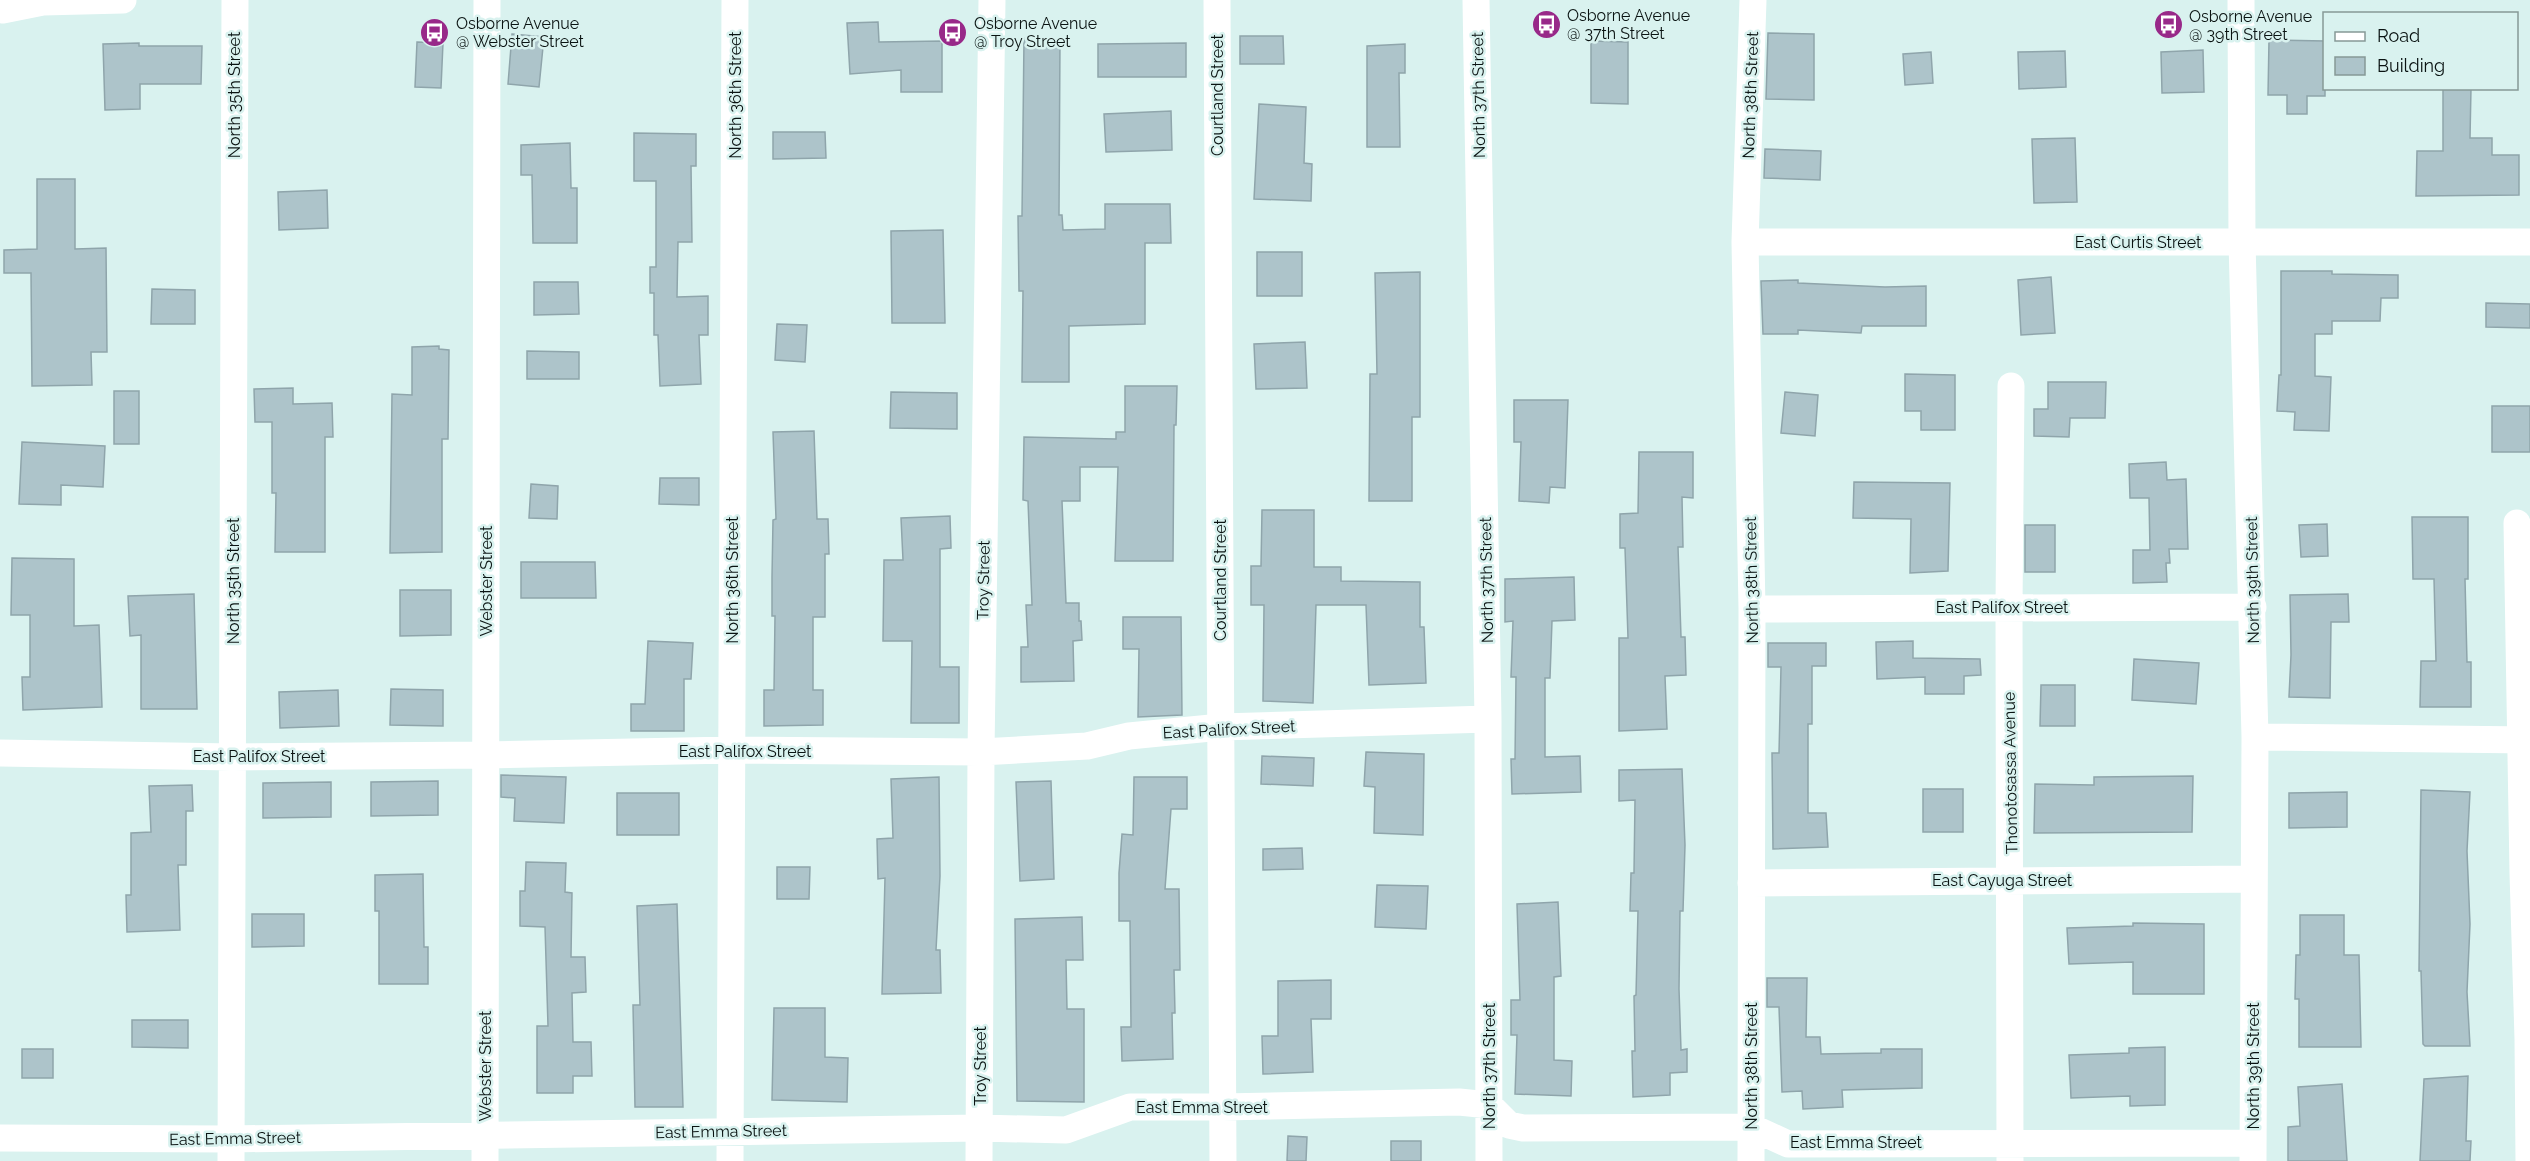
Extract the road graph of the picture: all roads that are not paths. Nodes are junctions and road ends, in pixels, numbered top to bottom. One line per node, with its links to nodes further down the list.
1 (123, 0): 10 (street)
2 (235, 0): 27 (street, North 35th Street)
3 (487, 0): 26 (street, Webster Street)
4 (735, 0): 23 (street, North 36th Street)
5 (992, 0): 24 (street, Troy Street)
6 (1216, 0): 20 (street, Courtland Street)
7 (1476, 0): 19 (street, North 37th Street)
8 (1753, 0): 11 (street, North 38th Street)
9 (2241, 0): 12 (street, North 39th Street)
10 (3, 8)
11 (1745, 242): 12 (street, East Curtis Street); 18 (street, North 38th Street)
12 (2242, 242): 13 (street, East Curtis Street); 17 (street, North 39th Street)
13 (2530, 242)
14 (2011, 386): 16 (street, Thonotosassa Avenue)
15 (2517, 523): 22 (street)
16 (2009, 606): 17 (street, East Palifox Street); 18 (street, East Palifox Street); 29 (street, Thonotosassa Avenue)
17 (2253, 607): 21 (street, North 39th Street)
18 (1752, 609): 30 (street, North 38th Street)
19 (1488, 719): 20 (street, East Palifox Street); 32 (street, North 37th Street)
20 (1221, 727): 24 (street, East Palifox Street); 33 (street, Courtland Street)
21 (2255, 737): 22 (street); 28 (street, North 39th Street)
22 (2526, 740): 31 (street)
23 (731, 750): 24 (street, East Palifox Street); 26 (street, East Palifox Street); 36 (street, North 36th Street)
24 (981, 752): 35 (street, Troy Street)
25 (0, 753): 27 (street, East Palifox Street)
26 (486, 755): 27 (street, East Palifox Street); 37 (street, Webster Street)
27 (232, 757): 39 (street, North 35th Street)
28 (2253, 879): 29 (street, East Cayuga Street); 41 (street, North 39th Street)
29 (2011, 880): 30 (street, East Cayuga Street); 40 (street, Thonotosassa Avenue)
30 (1751, 883): 34 (street, North 38th Street)
31 (2529, 1039): 48 (street)
32 (1489, 1105): 33 (street, East Emma Street); 34 (street, East Emma Street); 46 (street, North 37th Street)
33 (1222, 1107): 35 (street, East Emma Street); 45 (street, Courtland Street)
34 (1751, 1127): 40 (street, East Emma Street); 47 (street, North 38th Street)
35 (980, 1128): 36 (street, East Emma Street); 44 (street, Troy Street)
36 (730, 1131): 37 (street, East Emma Street); 43 (street, North 36th Street)
37 (485, 1134): 39 (street, East Emma Street); 42 (street, Webster Street)
38 (0, 1138): 39 (street, East Emma Street)
39 (230, 1150)
40 (2010, 1152): 41 (street, East Emma Street)
41 (2253, 1152)
42 (485, 1161)
43 (730, 1161)
44 (980, 1161)
45 (1223, 1161)
46 (1489, 1161)
47 (1751, 1161)
48 (2529, 1161)

